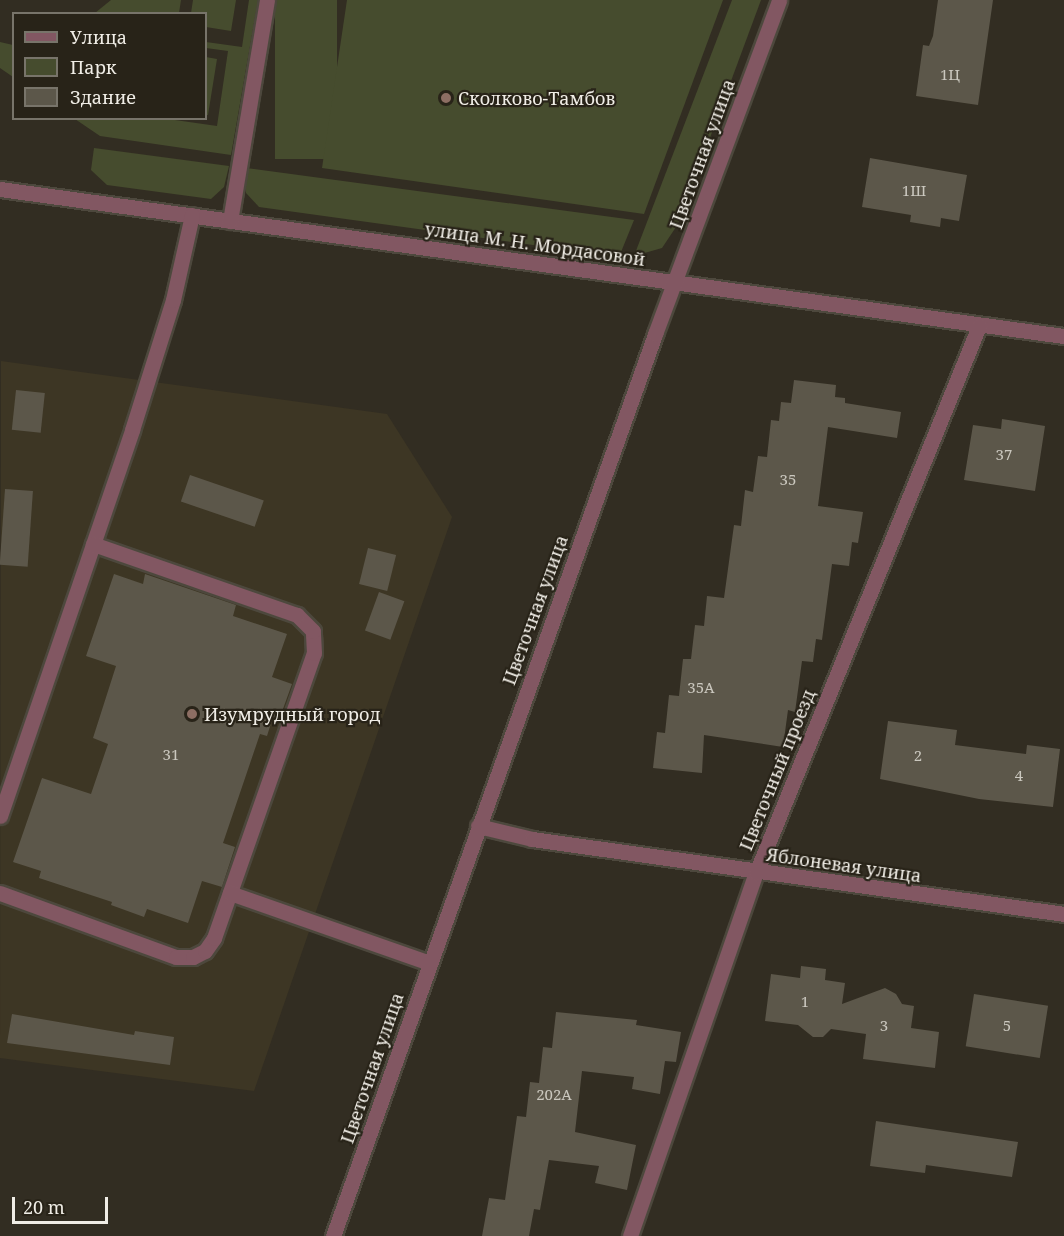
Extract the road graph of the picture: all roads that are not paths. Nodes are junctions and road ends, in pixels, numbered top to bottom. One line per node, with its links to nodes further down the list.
1 (267, 0): 5 (street)
2 (779, 0): 6 (street, Цветочная улица)
3 (0, 189): 4 (street, улица М. Н. Мордасовой)
4 (192, 215): 5 (street, улица М. Н. Мордасовой); 9 (street)
5 (231, 221): 6 (street, улица М. Н. Мордасовой)
6 (675, 283): 7 (street, улица М. Н. Мордасовой); 11 (street, Цветочная улица)
7 (979, 326): 8 (street, улица М. Н. Мордасовой); 12 (street, Цветочный проезд)
8 (1064, 336)
9 (93, 544): 10 (street); 14 (street)
10 (0, 816)
11 (478, 826): 12 (street, Яблоневая улица); 16 (street, Цветочная улица)
12 (756, 873): 15 (street, Яблоневая улица); 18 (street, Цветочный проезд)
13 (0, 893): 14 (street)
14 (230, 893): 16 (street)
15 (1064, 914)
16 (430, 963): 17 (street, Цветочная улица)
17 (333, 1236)
18 (630, 1236)

